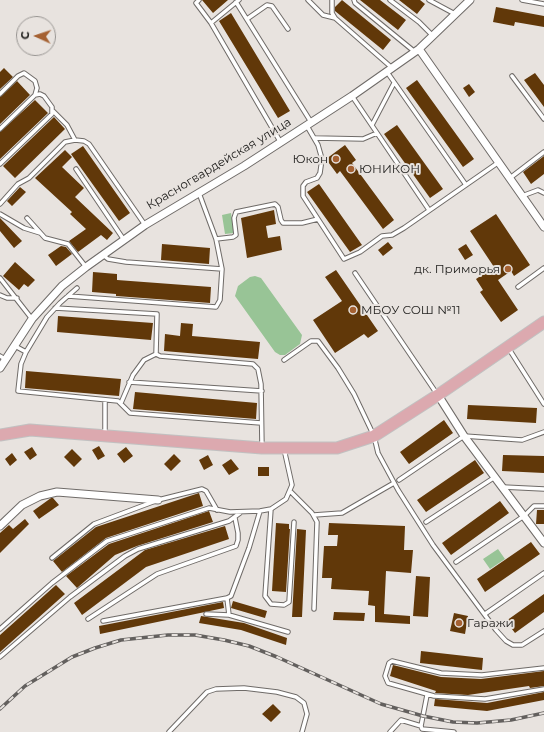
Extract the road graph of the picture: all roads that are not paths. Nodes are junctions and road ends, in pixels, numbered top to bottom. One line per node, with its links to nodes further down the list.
1 (308, 0): 12 (lane)
2 (332, 0): 12 (lane)
3 (354, 0): 17 (lane)
4 (390, 0): 16 (lane)
5 (429, 0): 11 (lane)
6 (470, 0): 11 (street, Красногвардейская улица)
7 (522, 0): 10 (lane)
8 (196, 1): 14 (lane)
9 (237, 1): 13 (lane); 14 (lane)
10 (544, 4)
11 (456, 15): 16 (street, Красногвардейская улица)
12 (335, 18): 18 (lane)
13 (247, 19): 15 (lane); 26 (lane)
14 (211, 23): 32 (lane)
15 (288, 29)
16 (433, 36): 17 (street, Красногвардейская улица)
17 (417, 50): 18 (street, Красногвардейская улица); 34 (street)
18 (389, 69): 20 (lane); 23 (street, Красногвардейская улица)
19 (512, 76): 25 (lane)
20 (394, 83): 27 (lane); 38 (lane)
21 (0, 94): 22 (lane)
22 (36, 95): 24 (lane); 28 (lane)
23 (352, 96): 26 (street, Красногвардейская улица); 27 (lane)
24 (53, 111): 31 (lane); 35 (lane)
25 (544, 118)
26 (309, 125): 30 (lane); 32 (street, Красногвардейская улица)
27 (372, 126): 29 (lane)
28 (0, 129)
29 (377, 133): 30 (lane); 43 (lane)
30 (314, 138): 46 (lane)
31 (75, 140): 42 (lane); 47 (lane)
32 (281, 143): 39 (street, Красногвардейская улица)
33 (544, 152): 37 (lane)
34 (499, 162): 37 (street); 38 (lane)
35 (0, 164)
36 (76, 169): 51 (lane)
37 (510, 178): 41 (street)
38 (466, 185): 43 (lane)
39 (199, 193): 47 (street, Красногвардейская улица); 50 (lane)
40 (544, 193): 41 (lane)
41 (522, 196): 48 (street)
42 (0, 204)
43 (430, 210): 46 (lane)
44 (0, 214): 49 (lane)
45 (27, 218): 49 (lane)
46 (318, 219): 50 (lane)
47 (145, 225): 51 (street, Красногвардейская улица)
48 (544, 227)
49 (41, 234): 53 (lane)
50 (216, 238): 54 (lane)
51 (124, 240): 52 (street, Красногвардейская улица)
52 (103, 255): 53 (street, Красногвардейская улица); 54 (lane)
53 (86, 267): 64 (street, Красногвардейская улица)
54 (222, 268): 61 (lane)
55 (544, 268): 58 (lane)
56 (355, 273): 75 (lane)
57 (0, 278): 62 (lane)
58 (518, 287)
59 (77, 288): 61 (lane)
60 (0, 295): 62 (lane)
61 (68, 296): 63 (lane)
62 (17, 298): 64 (lane)
63 (55, 308): 68 (lane); 69 (lane)
64 (32, 319): 66 (street, Красногвардейская улица)
65 (544, 322): 67 (main road)
66 (14, 346): 68 (lane); 70 (street, Красногвардейская улица)
67 (507, 347): 75 (main road); 78 (lane)
68 (26, 352): 76 (lane)
69 (156, 354): 73 (lane); 74 (lane)
70 (3, 357): 72 (street, Красногвардейская улица)
71 (284, 360): 83 (lane)
72 (0, 368)
73 (129, 382): 74 (lane); 77 (lane)
74 (262, 391): 79 (lane)
75 (438, 395): 83 (main road); 84 (street)
76 (105, 400): 77 (lane); 82 (lane)
77 (121, 403): 79 (lane)
78 (544, 404)
79 (261, 423): 85 (lane)
80 (544, 432): 84 (lane)
81 (0, 435): 82 (main road)
82 (104, 436): 85 (main road)
83 (374, 436): 86 (main road); 89 (lane)
84 (464, 436): 87 (street); 88 (lane)
85 (262, 448): 86 (main road)
86 (284, 448): 92 (lane)
87 (495, 477): 90 (street); 103 (lane)
88 (399, 480)
89 (394, 483): 99 (lane); 112 (lane)
90 (502, 487): 91 (lane); 100 (street)
91 (544, 489)
92 (291, 492): 95 (lane); 99 (lane)
93 (158, 500): 96 (lane); 104 (street); 106 (lane)
94 (544, 506): 100 (lane)
95 (271, 508): 97 (lane); 102 (lane)
96 (218, 511): 98 (lane); 116 (lane)
97 (260, 511): 98 (lane); 109 (lane)
98 (240, 513): 101 (lane)
99 (314, 515): 110 (lane)
100 (524, 516): 105 (street); 107 (lane)
101 (235, 518): 114 (lane); 119 (lane)
102 (294, 522)
103 (426, 522)
104 (0, 526)
105 (544, 542)
106 (52, 558)
107 (456, 562)
108 (544, 573): 112 (lane)
109 (228, 598): 113 (lane); 115 (lane)
110 (314, 608)
111 (206, 614): 113 (lane)
112 (484, 614): 117 (lane)
113 (229, 615): 118 (lane)
114 (88, 620)
115 (102, 620)
116 (0, 629)
117 (544, 631)
118 (288, 632)
119 (0, 657)
120 (544, 668): 122 (lane)
121 (544, 690): 122 (lane)
122 (427, 696): 123 (lane)
123 (421, 729): 126 (lane); 127 (lane)
124 (169, 732): 125 (lane)
125 (302, 732)
126 (390, 732)
127 (454, 732)

